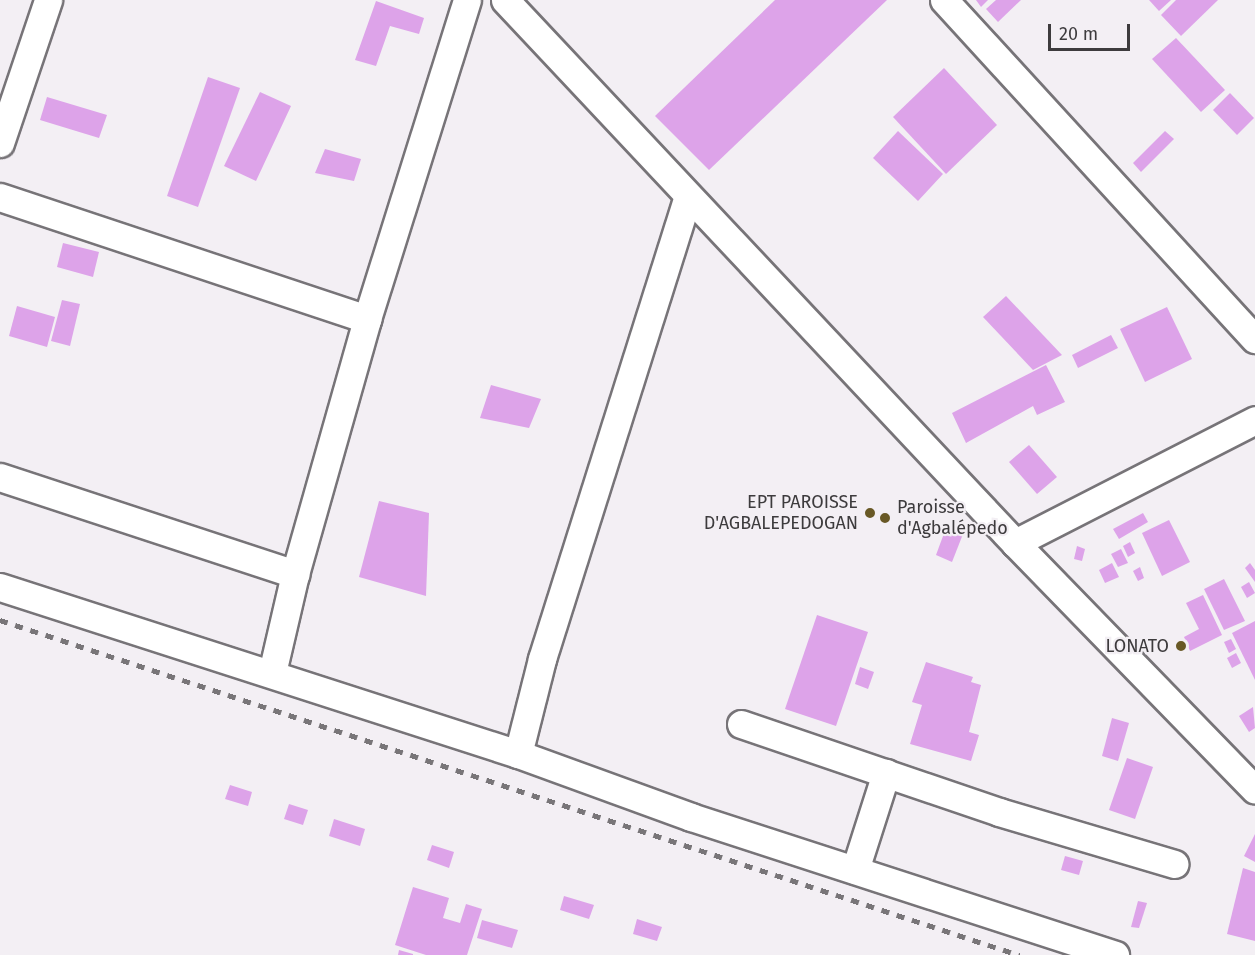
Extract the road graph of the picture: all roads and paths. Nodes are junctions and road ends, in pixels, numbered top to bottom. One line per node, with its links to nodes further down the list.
1 (48, 0): 5 (street)
2 (467, 0): 8 (street)
3 (505, 0): 7 (street)
4 (944, 0): 9 (street)
5 (0, 143)
6 (0, 197): 8 (street)
7 (688, 197): 12 (street); 17 (street)
8 (367, 319): 13 (street)
9 (1255, 339)
10 (1255, 420): 12 (street)
11 (0, 477): 13 (street)
12 (1015, 543): 19 (street)
13 (295, 574): 15 (street)
14 (0, 587): 15 (street)
15 (272, 673): 17 (street)
16 (741, 724): 18 (street)
17 (518, 754): 21 (street)
18 (886, 773): 20 (street); 21 (street)
19 (1255, 790)
20 (1174, 864)
21 (855, 870): 22 (street)
22 (1115, 955)

